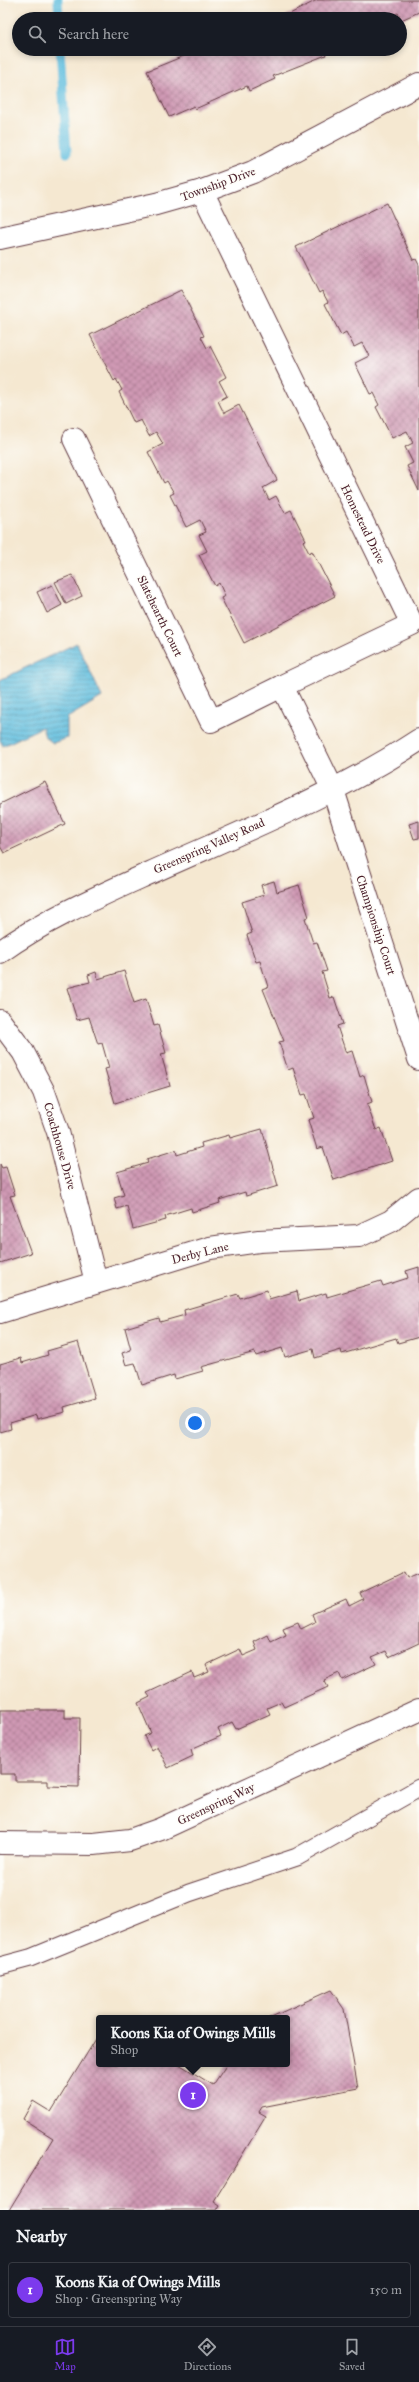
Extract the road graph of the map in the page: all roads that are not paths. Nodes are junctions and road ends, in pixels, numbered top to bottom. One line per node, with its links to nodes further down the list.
1 (419, 84): 2 (street, Township Drive)
2 (202, 191): 3 (street, Township Drive); 5 (street, Homestead Drive)
3 (0, 238)
4 (74, 439): 5 (street, Slatehearth Court)
5 (282, 686): 7 (street)
6 (419, 740): 7 (street, Greenspring Valley Road)
7 (333, 790): 8 (street, Greenspring Valley Road); 10 (street, Championship Court)
8 (0, 952)
9 (0, 1021): 12 (street, Coachhouse Drive)
10 (419, 1059)
11 (419, 1198): 12 (street, Derby Lane)
12 (96, 1282): 13 (street, Derby Lane)
13 (0, 1312)
14 (419, 1710): 16 (street, Greenspring Way)
15 (419, 1788): 17 (lane)
16 (0, 1843)
17 (0, 1966)

